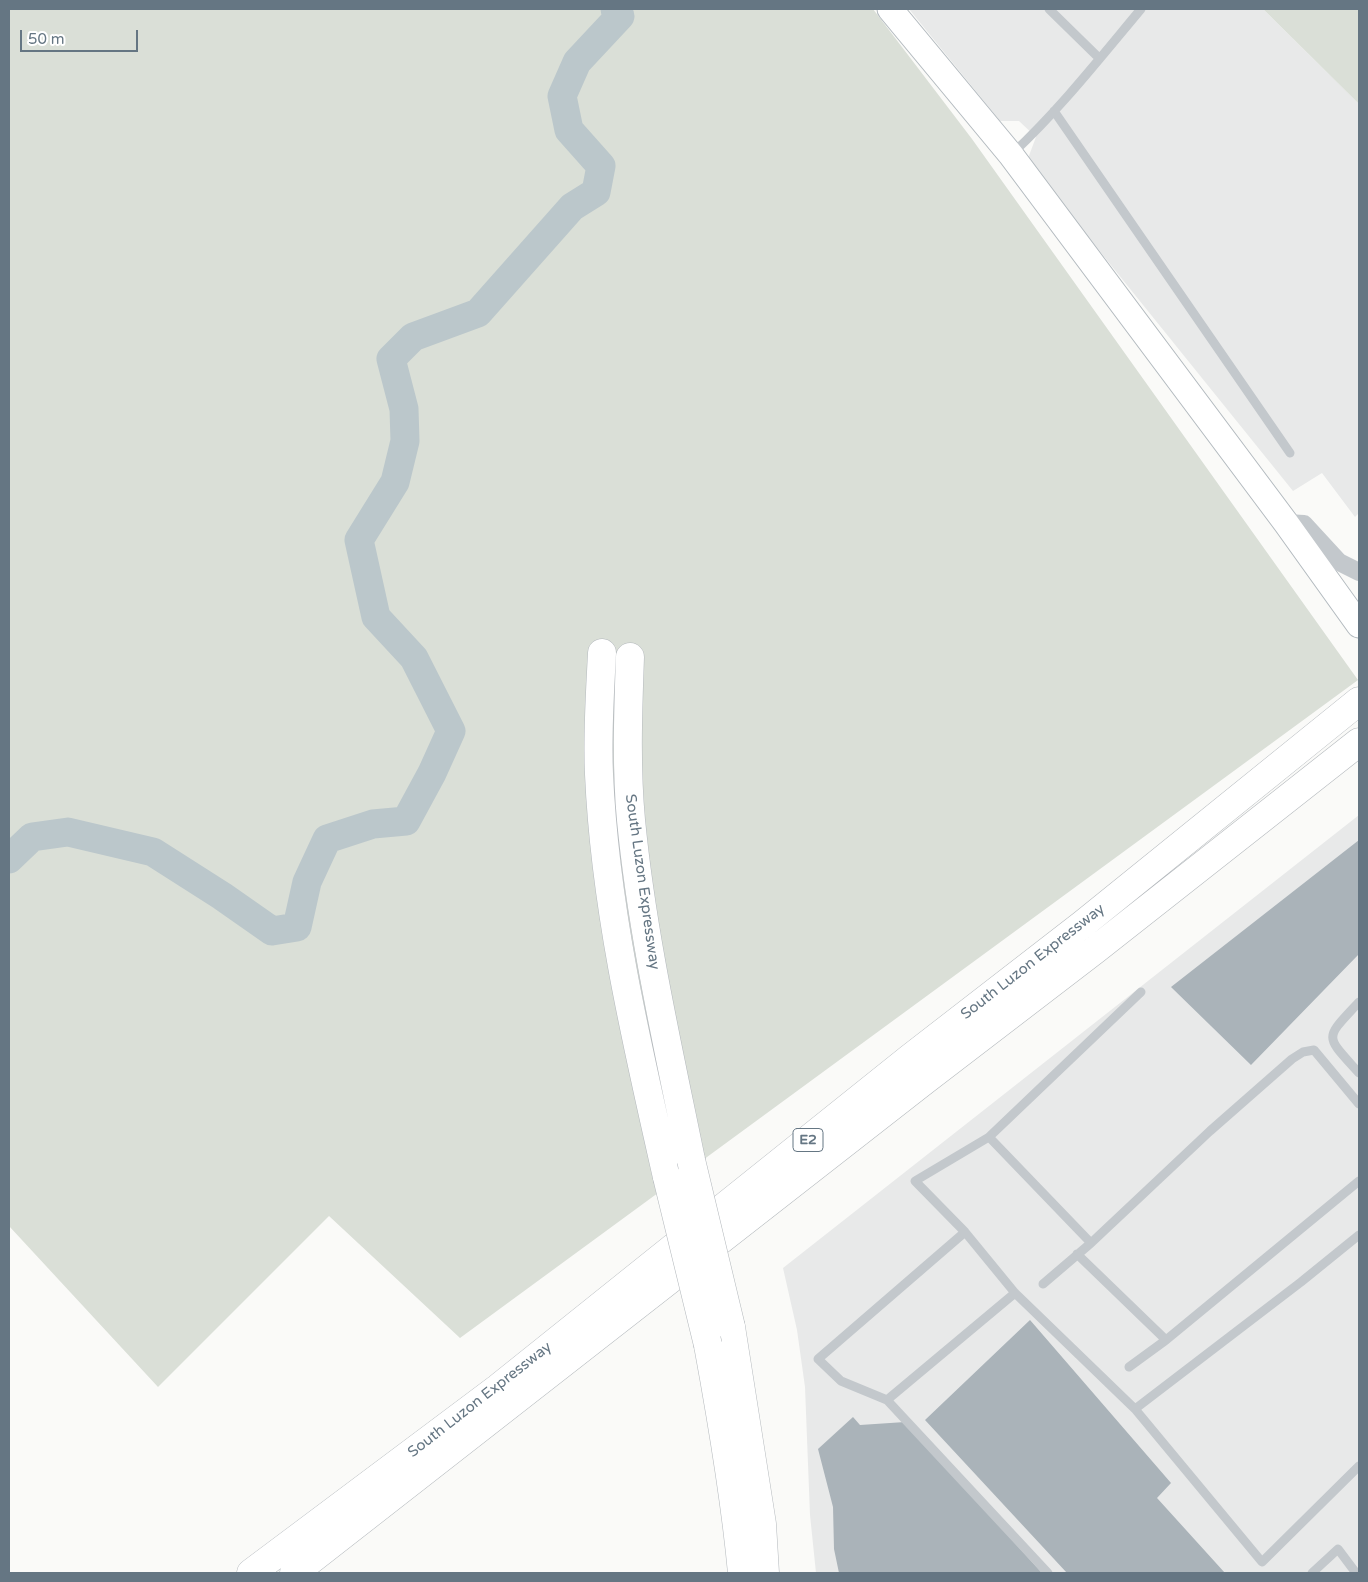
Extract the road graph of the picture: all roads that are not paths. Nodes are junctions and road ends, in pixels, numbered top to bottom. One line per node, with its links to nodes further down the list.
1 (890, 9): 6 (street)
2 (1049, 9): 4 (lane)
3 (1141, 9): 4 (lane)
4 (1099, 58): 5 (lane)
5 (1054, 111): 6 (lane); 7 (lane)
6 (1011, 155): 8 (street)
7 (1290, 453)
8 (1286, 523): 9 (street); 10 (street)
9 (1359, 572)
10 (1358, 623)
11 (602, 653): 34 (highway, bridge)
12 (630, 658): 35 (highway, South Luzon Expressway, bridge)
13 (1359, 701): 32 (highway, South Luzon Expressway / E2)
14 (1359, 742): 33 (highway, South Luzon Expressway / E2)
15 (1141, 992): 19 (lane)
16 (1359, 1002): 17 (lane)
17 (1359, 1072)
18 (1359, 1104): 23 (lane)
19 (989, 1137): 21 (lane); 23 (lane)
20 (1359, 1181): 27 (lane)
21 (965, 1232): 26 (lane); 29 (lane)
22 (1359, 1235): 30 (lane)
23 (1091, 1243): 24 (lane)
24 (1077, 1254): 25 (lane); 27 (lane)
25 (1043, 1284)
26 (1015, 1293): 29 (lane); 30 (lane)
27 (1166, 1340): 28 (lane)
28 (1129, 1367)
29 (887, 1400): 36 (lane)
30 (1135, 1409): 31 (lane)
31 (1359, 1466)
32 (252, 1573)
33 (294, 1573)
34 (742, 1573)
35 (765, 1573)
36 (1048, 1573)
37 (1312, 1573): 38 (lane)
38 (1356, 1573)

